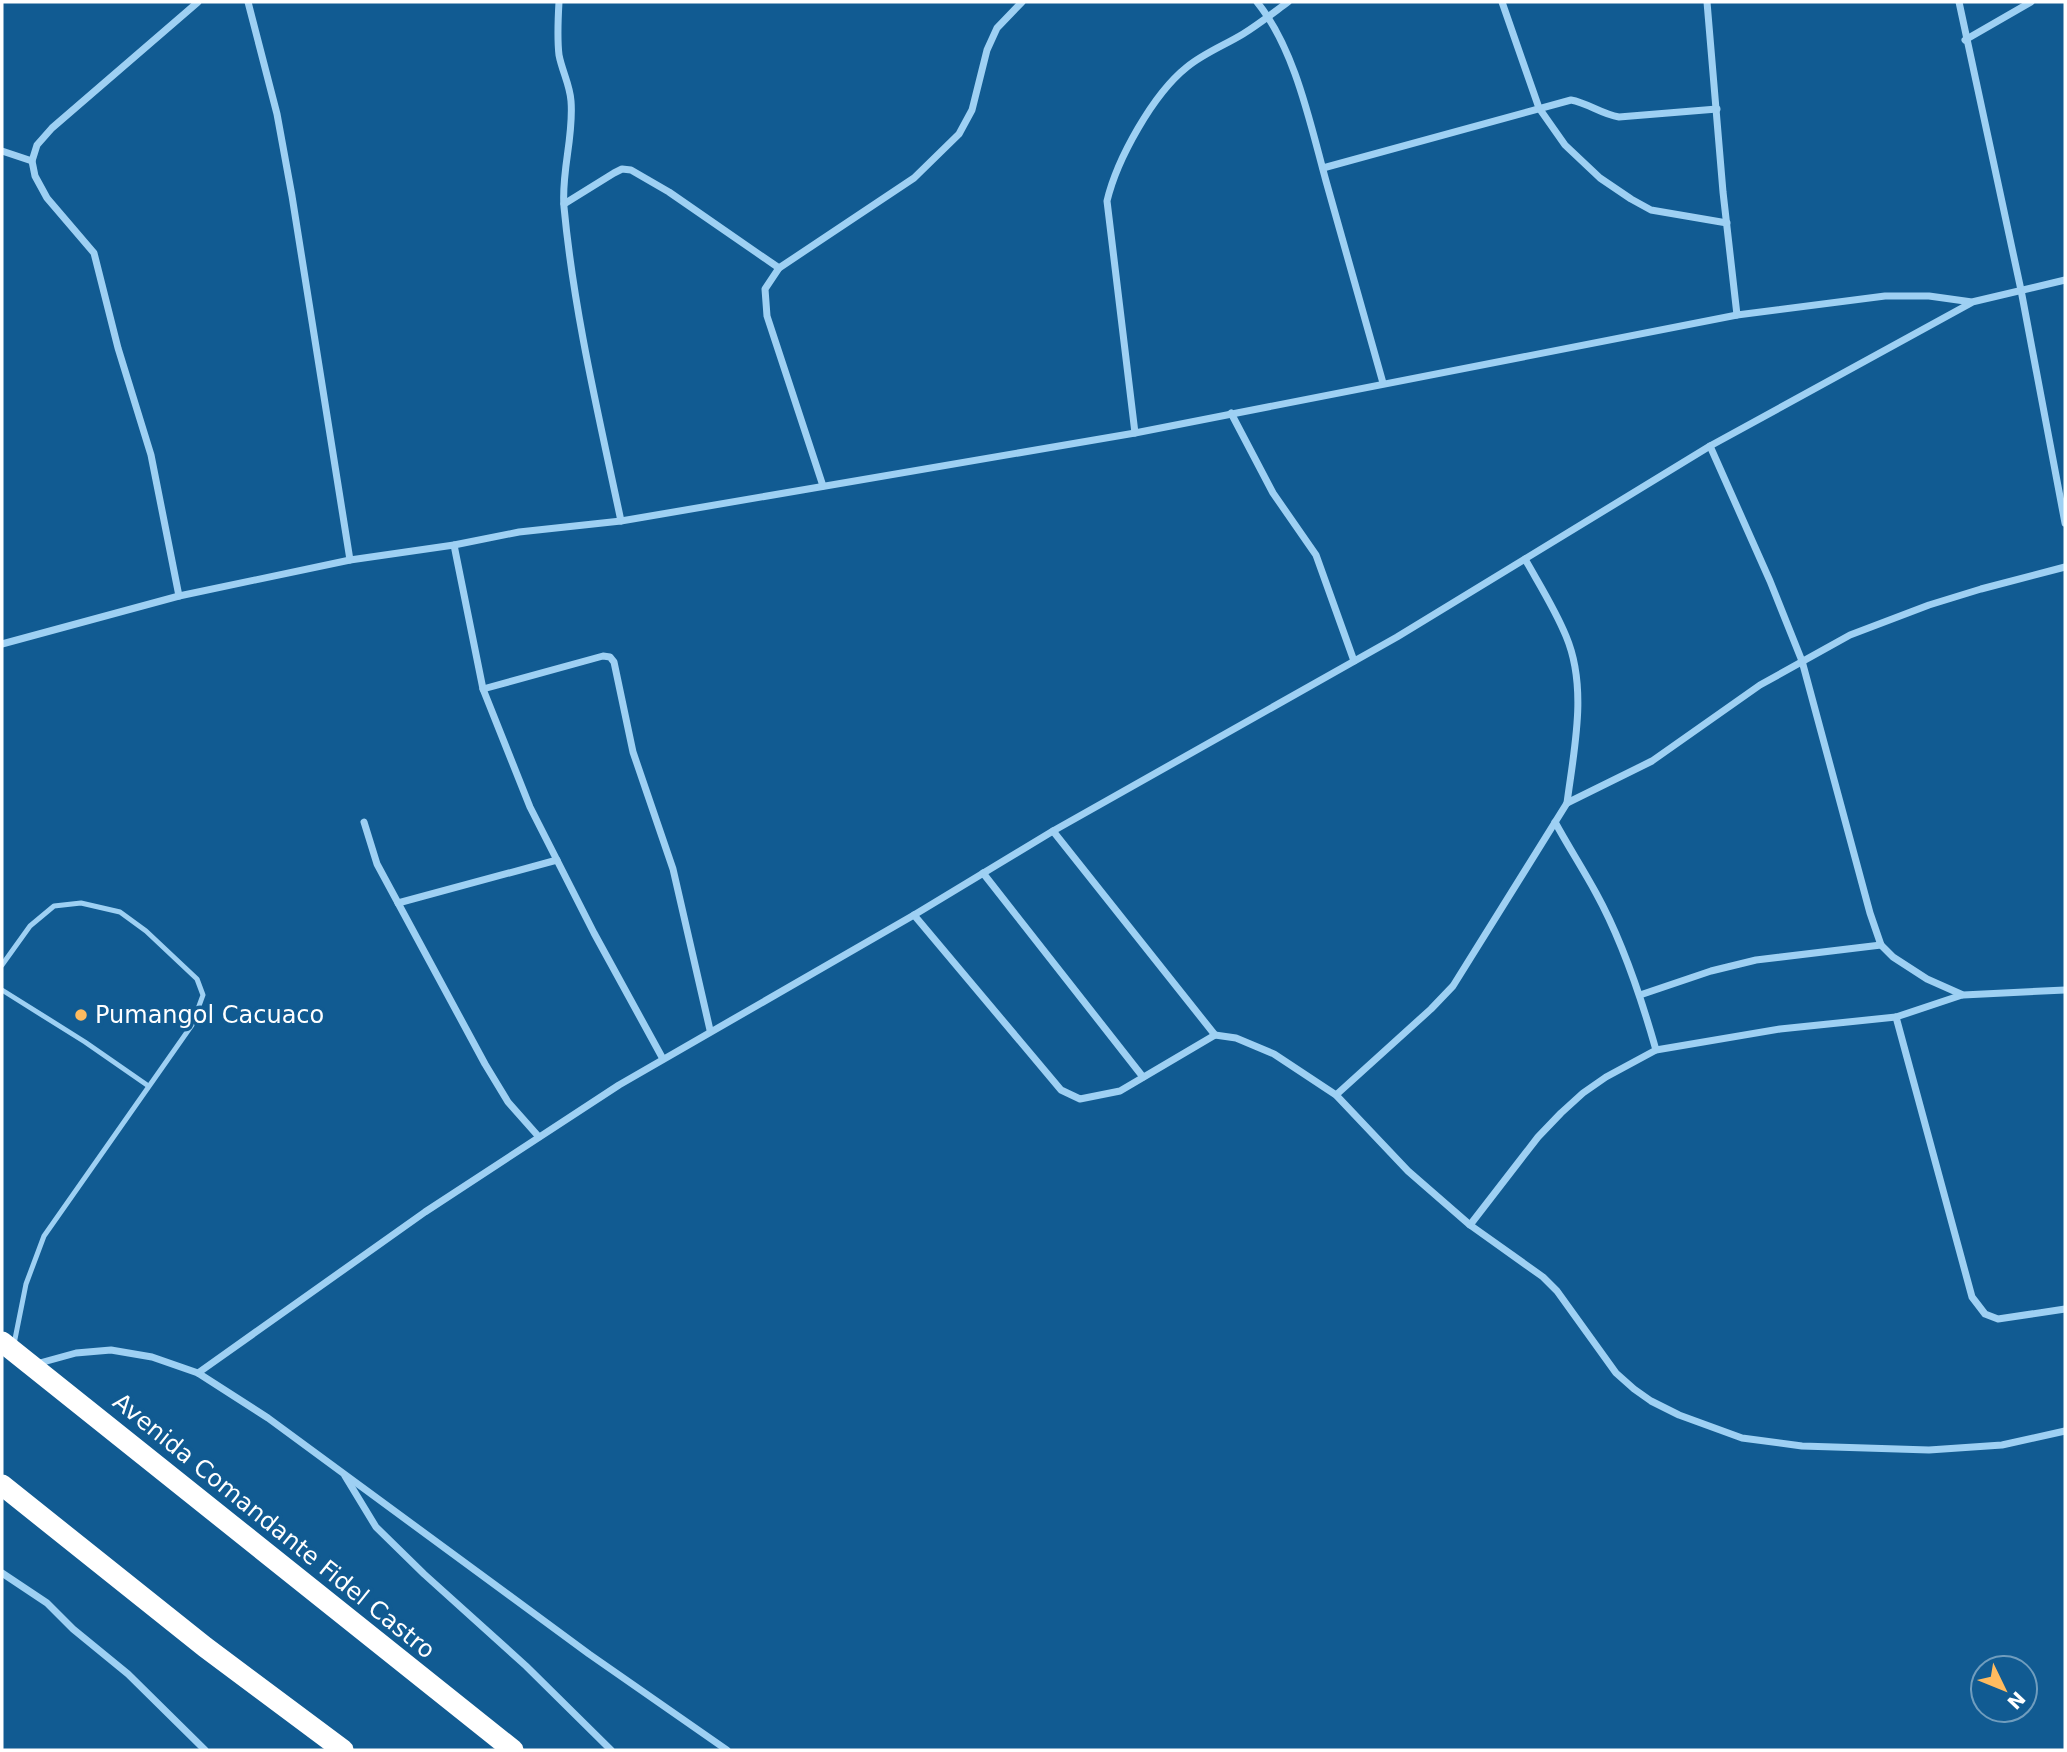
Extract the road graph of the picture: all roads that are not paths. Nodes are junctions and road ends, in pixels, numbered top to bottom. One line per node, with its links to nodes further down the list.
1 (198, 2): 16 (street)
2 (248, 2): 33 (street)
3 (559, 2): 18 (street)
4 (1023, 2): 20 (street)
5 (1257, 2): 11 (street)
6 (1288, 2): 11 (street)
7 (1502, 2): 13 (street)
8 (1707, 2): 14 (street)
9 (1958, 2): 12 (street)
10 (2031, 2): 12 (street)
11 (1269, 16): 17 (street); 27 (street)
12 (1965, 40): 22 (street)
13 (1539, 108): 14 (street); 17 (street); 19 (street)
14 (1717, 109): 19 (street)
15 (2, 151): 16 (street)
16 (32, 162): 36 (street)
17 (1323, 168): 25 (street)
18 (564, 204): 20 (street); 30 (street)
19 (1727, 223): 24 (street)
20 (779, 268): 29 (street)
21 (2065, 280): 22 (street)
22 (2021, 290): 23 (street); 31 (street)
23 (1972, 302): 24 (street); 28 (street)
24 (1737, 315): 25 (street)
25 (1383, 383): 26 (street)
26 (1231, 413): 27 (street); 39 (street)
27 (1135, 433): 29 (street)
28 (1710, 446): 34 (street); 38 (street)
29 (823, 486): 30 (street)
30 (621, 521): 32 (street)
31 (2065, 523)
32 (454, 545): 33 (street); 40 (street)
33 (350, 559): 36 (street)
34 (1525, 559): 39 (street); 41 (street)
35 (2065, 567): 38 (street)
36 (179, 596): 37 (street)
37 (2, 644)
38 (1802, 661): 41 (street); 49 (street)
39 (1354, 662): 44 (street)
40 (483, 688): 45 (street); 56 (street)
41 (1567, 803): 43 (street)
42 (364, 822): 47 (street)
43 (1555, 822): 53 (street); 62 (street)
44 (1053, 831): 46 (street); 57 (street)
45 (556, 860): 47 (street); 59 (street)
46 (983, 873): 48 (street); 60 (street)
47 (398, 903): 63 (street)
48 (914, 915): 56 (street); 60 (street)
49 (1881, 944): 53 (street); 54 (street)
50 (2, 965): 61 (lane)
51 (2, 990): 61 (lane)
52 (2065, 990): 54 (street)
53 (1640, 995): 58 (street)
54 (1963, 995): 55 (street)
55 (1896, 1017): 58 (street); 65 (street)
56 (710, 1030): 59 (street)
57 (1215, 1035): 60 (street); 62 (street)
58 (1656, 1050): 64 (street)
59 (663, 1059): 63 (street)
60 (1143, 1077)
61 (148, 1085): 66 (lane)
62 (1336, 1095): 64 (street)
63 (539, 1137): 68 (street)
64 (1470, 1225): 69 (street)
65 (2065, 1309)
66 (7, 1347): 67 (highway, Avenida Comandante Fidel Castro)
67 (32, 1366): 68 (street); 75 (highway, Avenida Comandante Fidel Castro)
68 (198, 1373): 70 (street)
69 (2065, 1432)
70 (342, 1473): 76 (street); 77 (street)
71 (2, 1485): 74 (highway)
72 (2, 1573): 73 (street)
73 (205, 1750)
74 (343, 1750)
75 (513, 1750)
76 (611, 1750)
77 (727, 1750)

